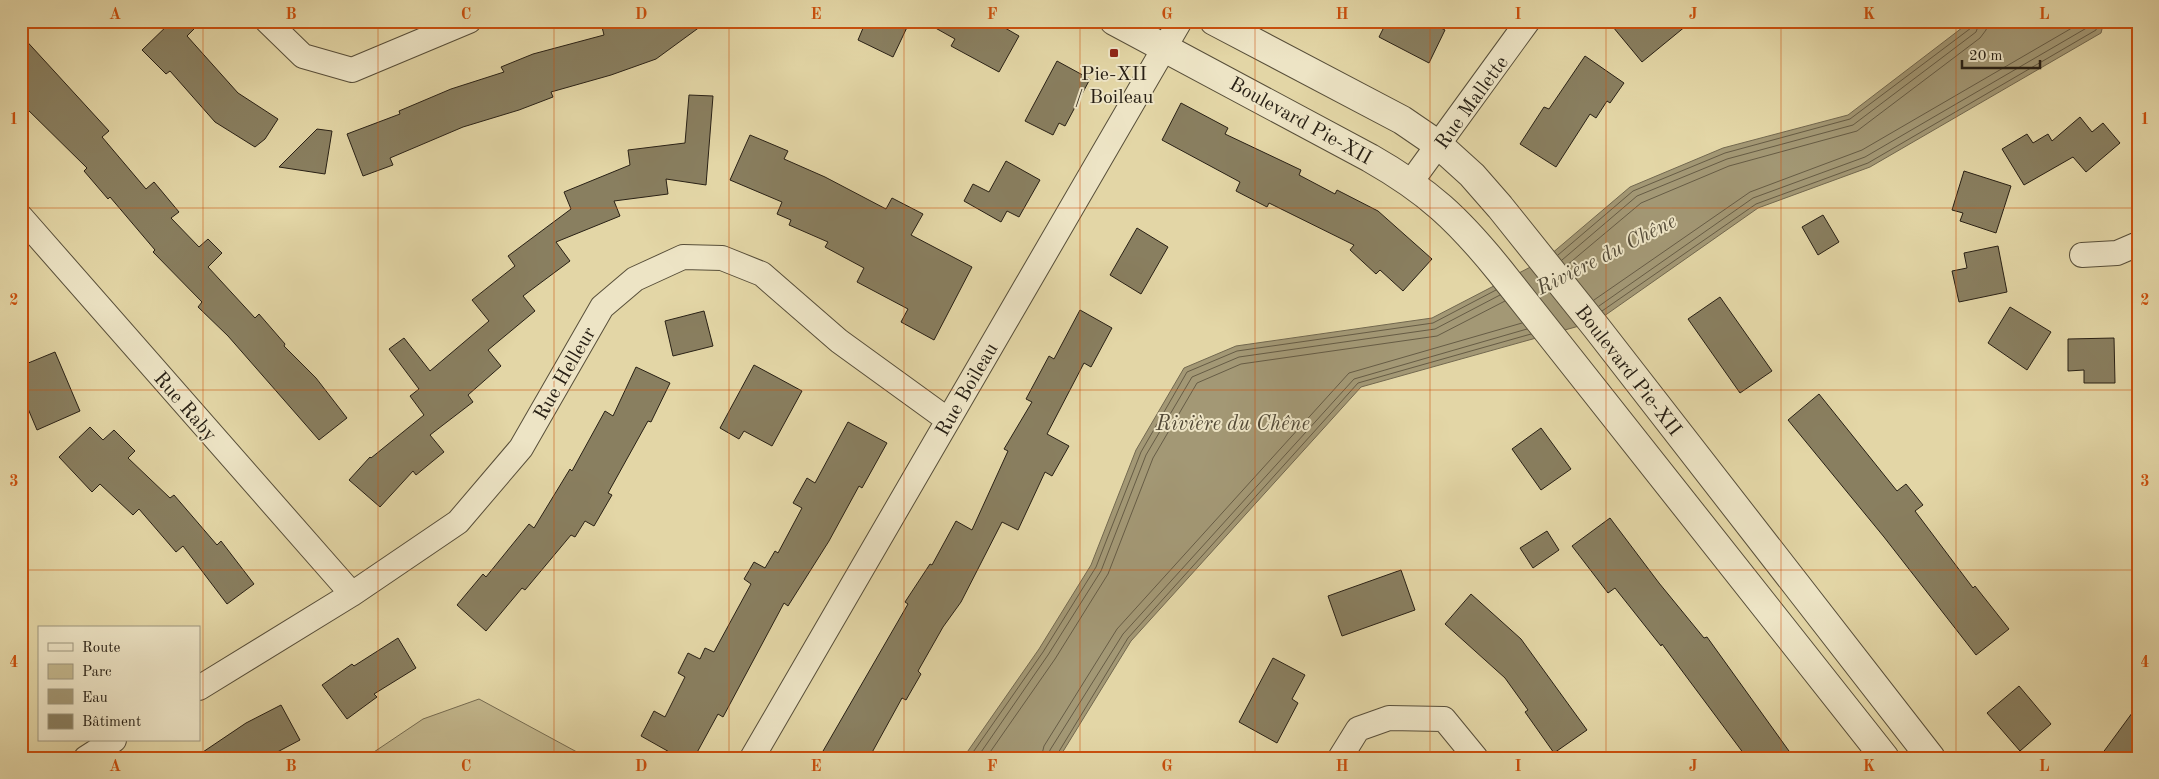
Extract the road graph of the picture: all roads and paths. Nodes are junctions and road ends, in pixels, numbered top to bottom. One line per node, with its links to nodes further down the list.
1 (267, 21): 2 (street)
2 (469, 21)
3 (1114, 21): 7 (street, Boulevard Pie-XII)
4 (1180, 21): 7 (street, Rue Boileau)
5 (1214, 21): 8 (street, Boulevard Pie-XII)
6 (1528, 21): 8 (street, Rue Mallette)
7 (1166, 47): 9 (street, Boulevard Pie-XII); 13 (street, Rue Boileau)
8 (1440, 146): 9 (street, Rue Mallette); 22 (street, Boulevard Pie-XII)
9 (1411, 182): 21 (street, Boulevard Pie-XII)
10 (21, 217): 14 (street, Rue Raby)
11 (2138, 244): 12 (street)
12 (2082, 255)
13 (948, 420): 14 (street, Rue Helleur); 18 (street, Rue Boileau)
14 (352, 594): 15 (street, Rue Helleur)
15 (200, 687)
16 (111, 742): 17 (street)
17 (86, 758)
18 (752, 758)
19 (1340, 758): 20 (street)
20 (1476, 758)
21 (1884, 758)
22 (1931, 758)

